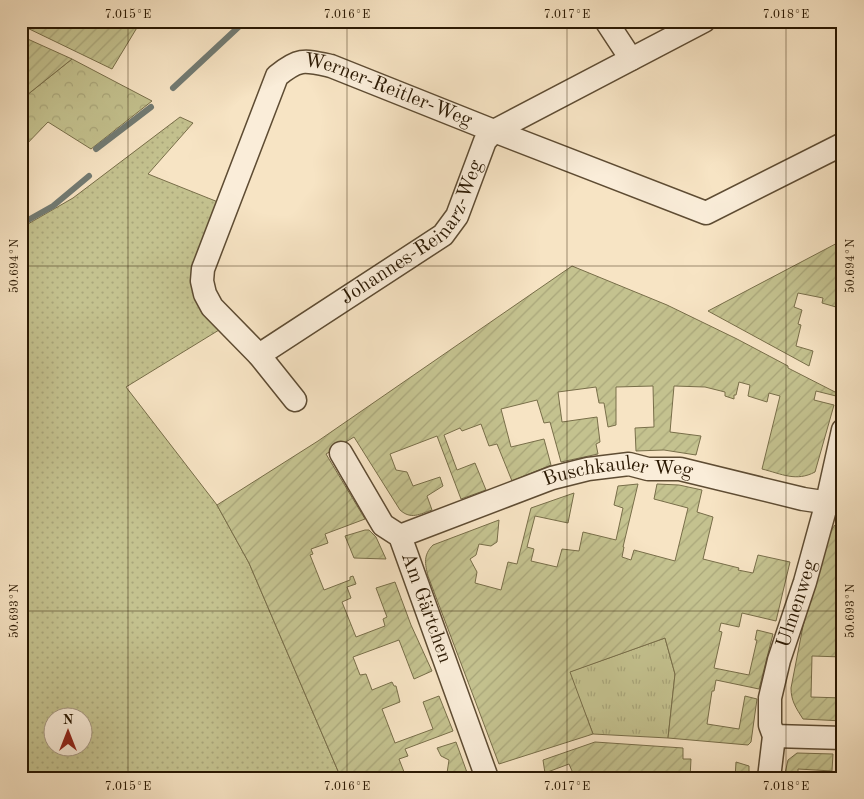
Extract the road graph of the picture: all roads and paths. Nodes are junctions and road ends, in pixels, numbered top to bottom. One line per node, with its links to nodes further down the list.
1 (606, 21): 3 (street)
2 (704, 21): 3 (street, Johannes-Reinarz-Weg)
3 (631, 59): 4 (street, Johannes-Reinarz-Weg)
4 (494, 132): 5 (street, Werner-Reitler-Weg); 6 (street, Johannes-Reinarz-Weg); 6 (street, Werner-Reitler-Weg)
5 (843, 144)
6 (259, 355): 7 (street, Werner-Reitler-Weg)
7 (294, 400)
8 (843, 430): 10 (street, Ulmenweg)
9 (341, 453): 11 (street, Am Gärtchen)
10 (835, 504): 11 (street, Buschkauler Weg); 12 (street, Ulmenweg)
11 (400, 536): 14 (street, Am Gärtchen)
12 (774, 736): 13 (street); 15 (street, Ulmenweg)
13 (843, 738)
14 (487, 778)
15 (770, 778)

